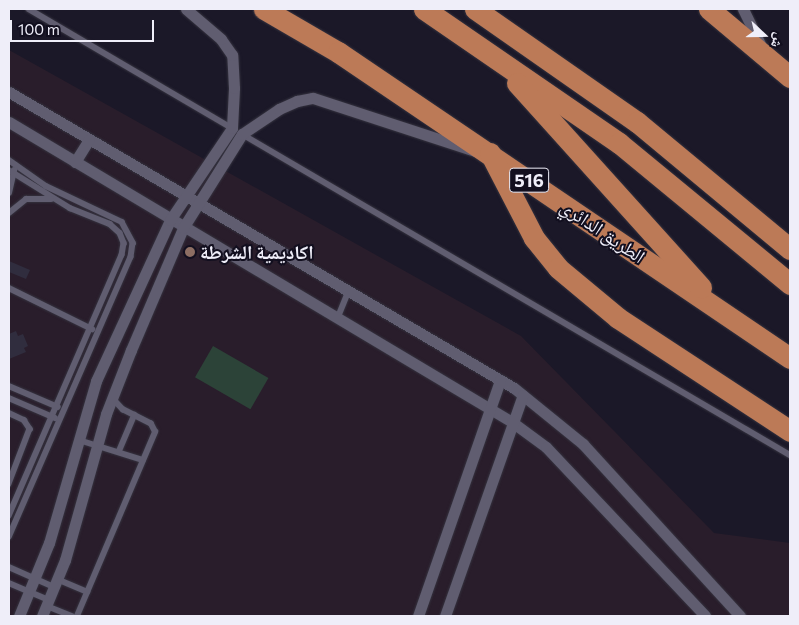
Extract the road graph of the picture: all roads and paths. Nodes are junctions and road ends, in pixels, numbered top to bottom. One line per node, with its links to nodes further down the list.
1 (29, 9): 13 (lane)
2 (186, 9): 13 (street)
3 (264, 9): 16 (highway, الطريق الدائري / 516)
4 (424, 9): 8 (highway, 516)
5 (475, 9): 28 (highway)
6 (709, 9): 9 (highway)
7 (743, 9): 9 (street)
8 (486, 50): 29 (highway, 516); 32 (highway, 516)
9 (764, 52): 10 (highway)
10 (790, 77)
11 (9, 92): 15 (street)
12 (9, 122): 18 (street)
13 (232, 128): 14 (lane); 22 (street)
14 (242, 134): 16 (street); 24 (street); 54 (lane)
15 (89, 140): 18 (street); 22 (street)
16 (488, 153): 32 (highway, الطريق الدائري / 516); 50 (highway)
17 (9, 160): 19 (lane)
18 (76, 162): 26 (street)
19 (16, 165): 20 (lane); 35 (lane)
20 (11, 172): 21 (lane); 23 (lane)
21 (9, 193)
22 (186, 197): 24 (street); 26 (street)
23 (56, 200): 25 (lane); 34 (lane)
24 (199, 205): 27 (street); 31 (street)
25 (9, 213)
26 (170, 220): 27 (street); 51 (street)
27 (183, 228): 33 (street); 41 (street)
28 (790, 250)
29 (790, 284)
30 (9, 288): 34 (lane)
31 (348, 292): 33 (lane); 37 (street)
32 (721, 312): 36 (highway, الطريق الدائري / 516)
33 (338, 317): 43 (street)
34 (91, 328): 35 (lane); 42 (lane)
35 (98, 332): 44 (lane)
36 (790, 358)
37 (500, 380): 39 (street); 43 (street)
38 (9, 386): 42 (lane)
39 (523, 395): 49 (street); 72 (street)
40 (9, 398): 47 (lane)
41 (112, 398): 46 (lane); 52 (street)
42 (57, 407): 44 (lane); 47 (lane)
43 (490, 407): 49 (street); 69 (street)
44 (65, 410): 48 (lane)
45 (9, 413): 56 (lane)
46 (134, 415): 53 (lane); 55 (lane)
47 (52, 417): 48 (lane); 57 (lane)
48 (60, 420): 58 (lane)
49 (512, 422): 70 (street); 71 (street)
50 (790, 431)
51 (77, 439): 52 (lane); 60 (street)
52 (97, 446): 53 (lane); 62 (street)
53 (119, 451): 55 (lane)
54 (790, 455)
55 (143, 460): 64 (lane)
56 (9, 484)
57 (9, 516)
58 (9, 538)
59 (9, 567): 60 (lane)
60 (36, 579): 62 (lane); 63 (street)
61 (9, 583): 63 (lane)
62 (56, 583): 64 (lane); 65 (street)
63 (31, 592): 65 (lane); 66 (street)
64 (87, 592): 68 (lane)
65 (46, 607): 67 (lane)
66 (19, 616)
67 (72, 616)
68 (77, 616)
69 (418, 616)
70 (445, 616)
71 (705, 616)
72 (740, 616)

